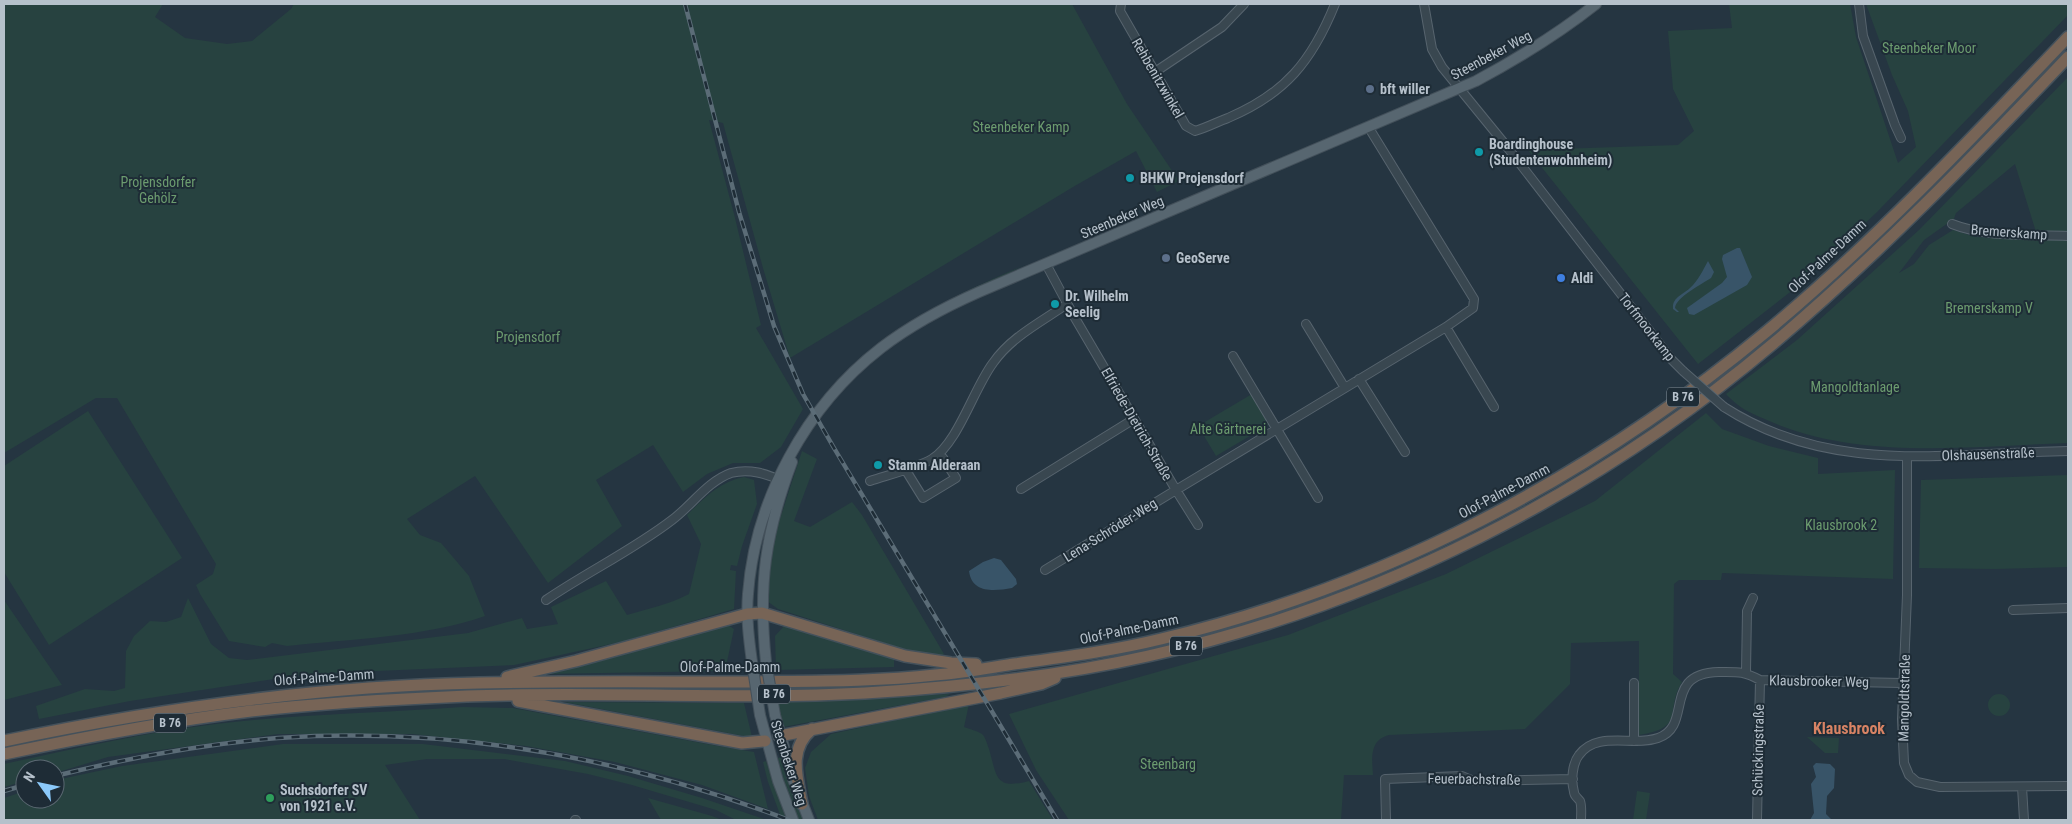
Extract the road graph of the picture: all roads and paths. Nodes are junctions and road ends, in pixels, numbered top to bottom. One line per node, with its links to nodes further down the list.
1 (1121, 4): 9 (street, Rehbenitzwinkel)
2 (1244, 4): 9 (street)
3 (1335, 4): 9 (street, Rehbenitzwinkel)
4 (1424, 4): 10 (street, Torfmoorkamp)
5 (1596, 4): 10 (main road, Steenbeker Weg)
6 (1859, 4): 12 (street)
7 (2068, 37): 43 (highway, Olof-Palme-Damm / B 76)
8 (2068, 57): 44 (highway, Olof-Palme-Damm / B 76)
9 (1155, 72)
10 (1460, 88): 11 (main road, Steenbeker Weg); 27 (street, Torfmoorkamp, bridge)
11 (1369, 128): 15 (main road, Steenbeker Weg); 18 (street, Elfriede-Dietrich-Straße)
12 (1901, 138)
13 (1952, 224): 14 (street, Bremerskamp)
14 (2068, 236)
15 (1046, 264): 16 (street, Elfriede-Dietrich-Straße); 30 (main road, Steenbeker Weg)
16 (1067, 304): 23 (street, Elfriede-Dietrich-Straße); 29 (street)
17 (1306, 324): 21 (street)
18 (1446, 327): 20 (street, Elfriede-Dietrich-Straße); 22 (street)
19 (1233, 356): 24 (street)
20 (1359, 379): 21 (street, Elfriede-Dietrich-Straße); 26 (street)
21 (1345, 388): 24 (street, Elfriede-Dietrich-Straße)
22 (1494, 407)
23 (1134, 419): 32 (street); 33 (street, Elfriede-Dietrich-Straße)
24 (1276, 429): 33 (street, Elfriede-Dietrich-Straße); 34 (street)
25 (2068, 451): 27 (street, Olshausenstraße)
26 (1405, 452)
27 (1907, 457): 49 (street, Mangoldtstraße)
28 (943, 458): 29 (street)
29 (905, 469): 31 (street)
30 (781, 480): 38 (street); 41 (main road, Steenbeker Weg); 42 (main road, Steenbeker Weg)
31 (870, 481)
32 (1021, 489)
33 (1176, 490): 35 (street); 36 (street, Lena-Schröder-Weg)
34 (1318, 498)
35 (1198, 525)
36 (1045, 570)
37 (1753, 598): 45 (street)
38 (546, 600)
39 (2068, 608): 40 (street)
40 (2013, 610)
41 (762, 613): 42 (highway); 43 (highway); 52 (main road, Steenbeker Weg, bridge)
42 (747, 614): 47 (highway); 54 (main road, Steenbeker Weg, bridge)
43 (1007, 665): 47 (highway, Olof-Palme-Damm / B 76)
44 (1075, 670): 50 (highway, Olof-Palme-Damm / B 76); 51 (highway)
45 (1746, 672): 46 (street, Klausbrooker Weg); 55 (street, Klausbrooker Weg)
46 (1760, 680): 49 (street, Klausbrooker Weg); 65 (street, Schückingstraße)
47 (475, 682): 53 (highway, Olof-Palme-Damm / B 76)
48 (1634, 683): 55 (street)
49 (1902, 683): 59 (street, Mangoldtstraße)
50 (471, 696): 54 (highway); 56 (highway, Olof-Palme-Damm / B 76)
51 (812, 729): 52 (highway); 60 (highway)
52 (780, 736): 54 (main road); 60 (main road, Steenbeker Weg)
53 (4, 741)
54 (765, 741): 61 (main road, Steenbeker Weg)
55 (1634, 742): 57 (street, Klausbrooker Weg)
56 (4, 754)
57 (1573, 779): 63 (street, Feuerbachstraße); 64 (street)
58 (2068, 786): 59 (street, Mangoldtstraße)
59 (2022, 787): 66 (street)
60 (802, 804): 62 (main road, Steenbeker Weg)
61 (793, 820)
62 (809, 820)
63 (1386, 820)
64 (1581, 820)
65 (1757, 820)
66 (2024, 820)

